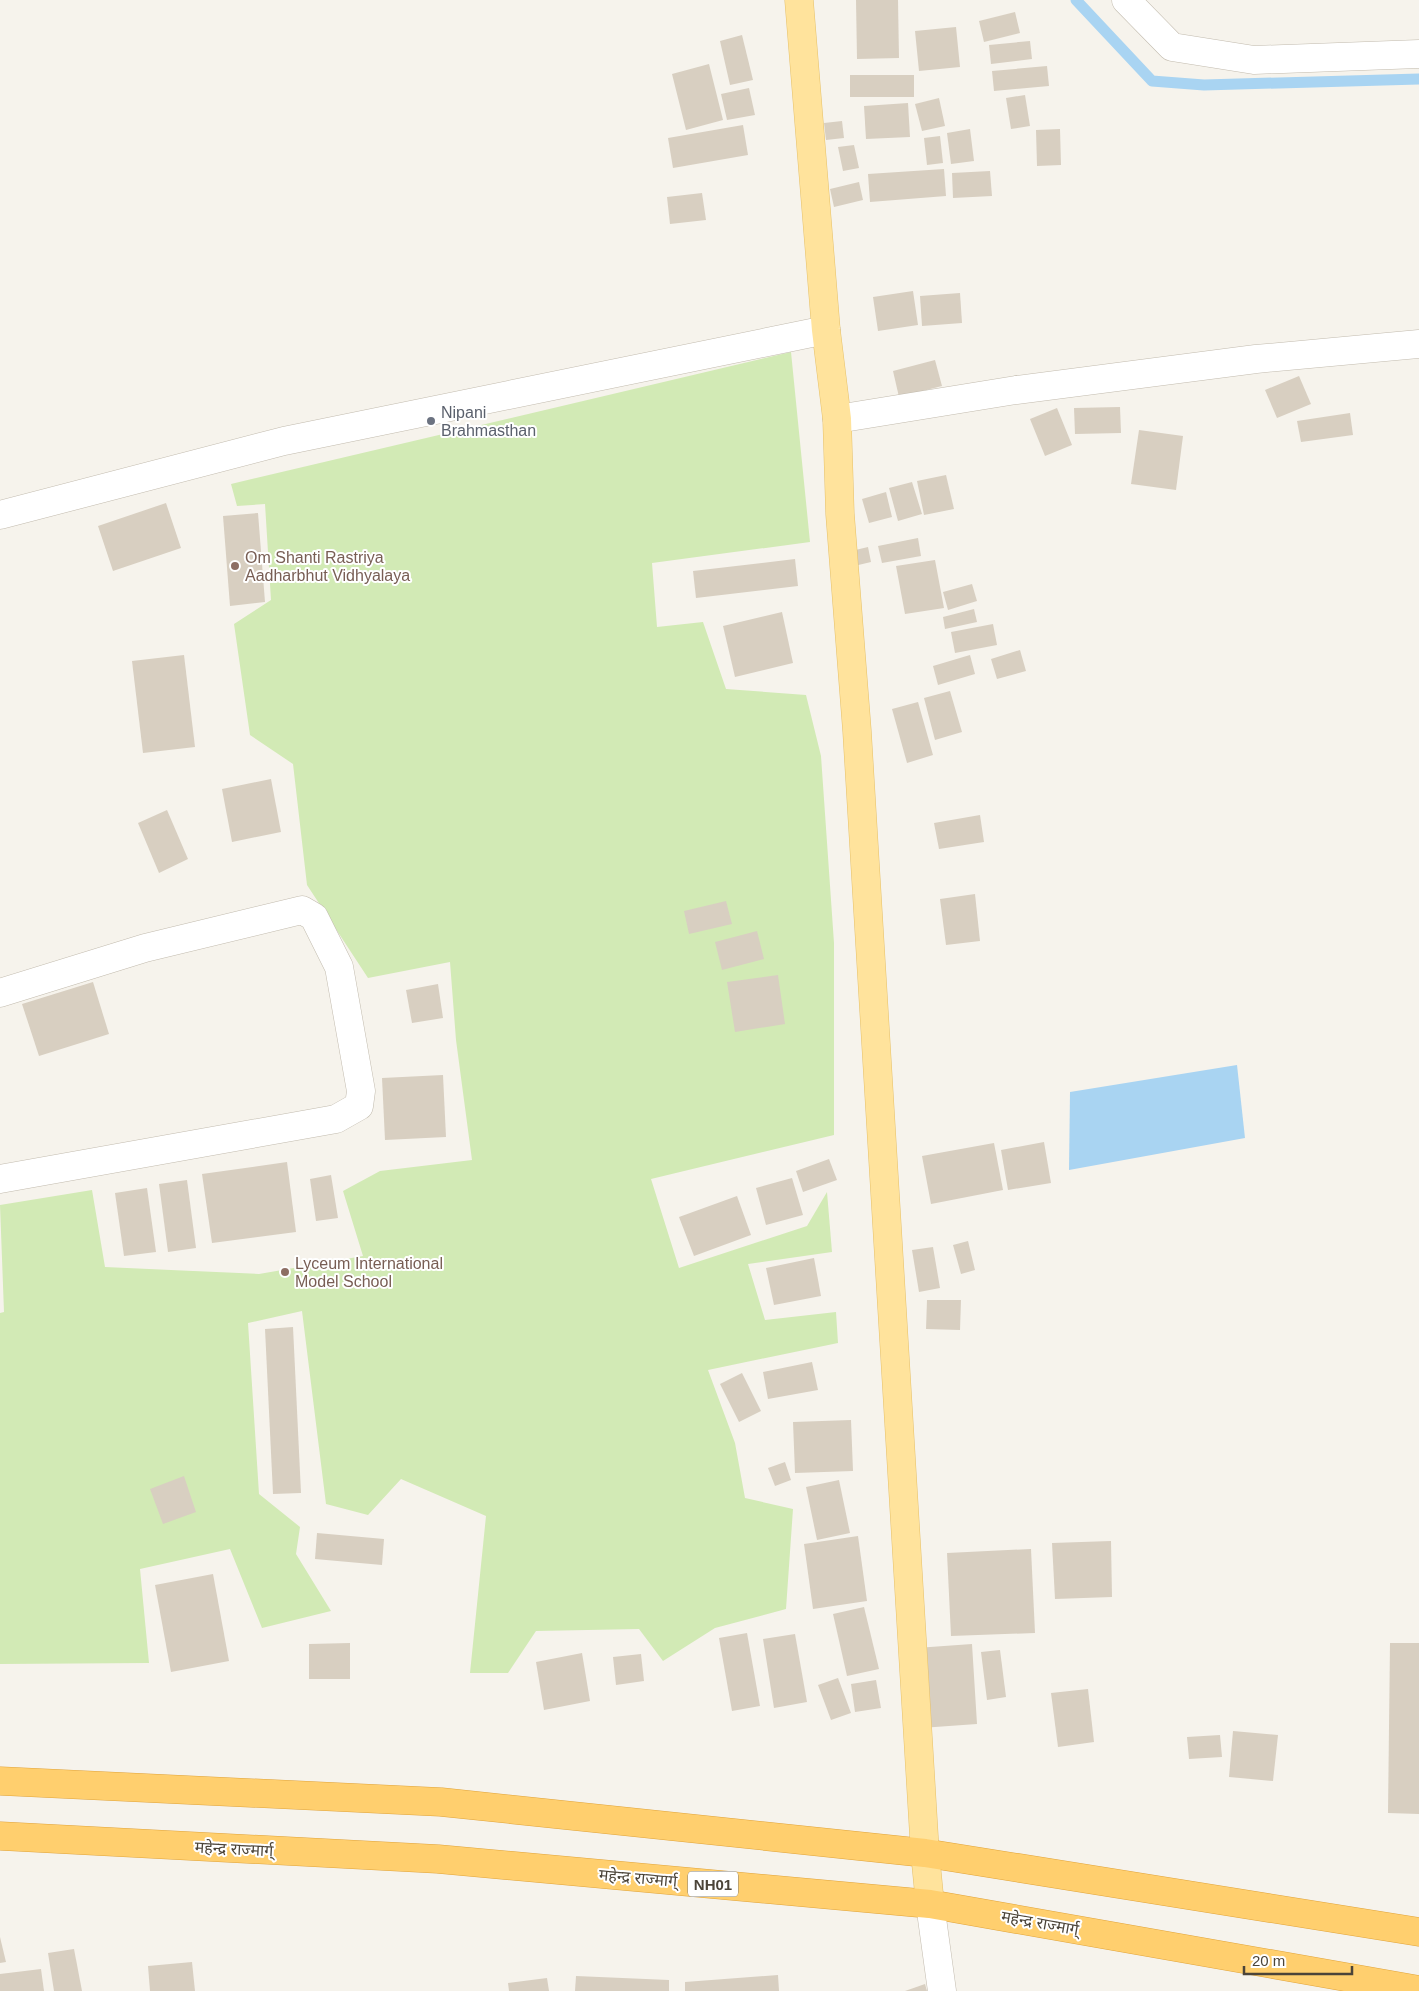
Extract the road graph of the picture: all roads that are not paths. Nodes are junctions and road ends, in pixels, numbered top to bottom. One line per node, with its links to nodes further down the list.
1 (799, 0): 4 (main road)
2 (1126, 0): 3 (street)
3 (1419, 54)
4 (826, 330): 6 (main road); 7 (street)
5 (1419, 344): 6 (street)
6 (837, 419): 12 (main road)
7 (0, 515)
8 (0, 993): 9 (street)
9 (0, 1179)
10 (0, 1781): 12 (highway)
11 (0, 1836): 13 (highway, महेन्द्र राज्मार्ग् / NH01)
12 (925, 1853): 13 (main road); 14 (highway)
13 (930, 1904): 15 (highway, महेन्द्र राज्मार्ग् / NH01); 16 (street)
14 (1419, 1932)
15 (1419, 1990)
16 (942, 1991)

